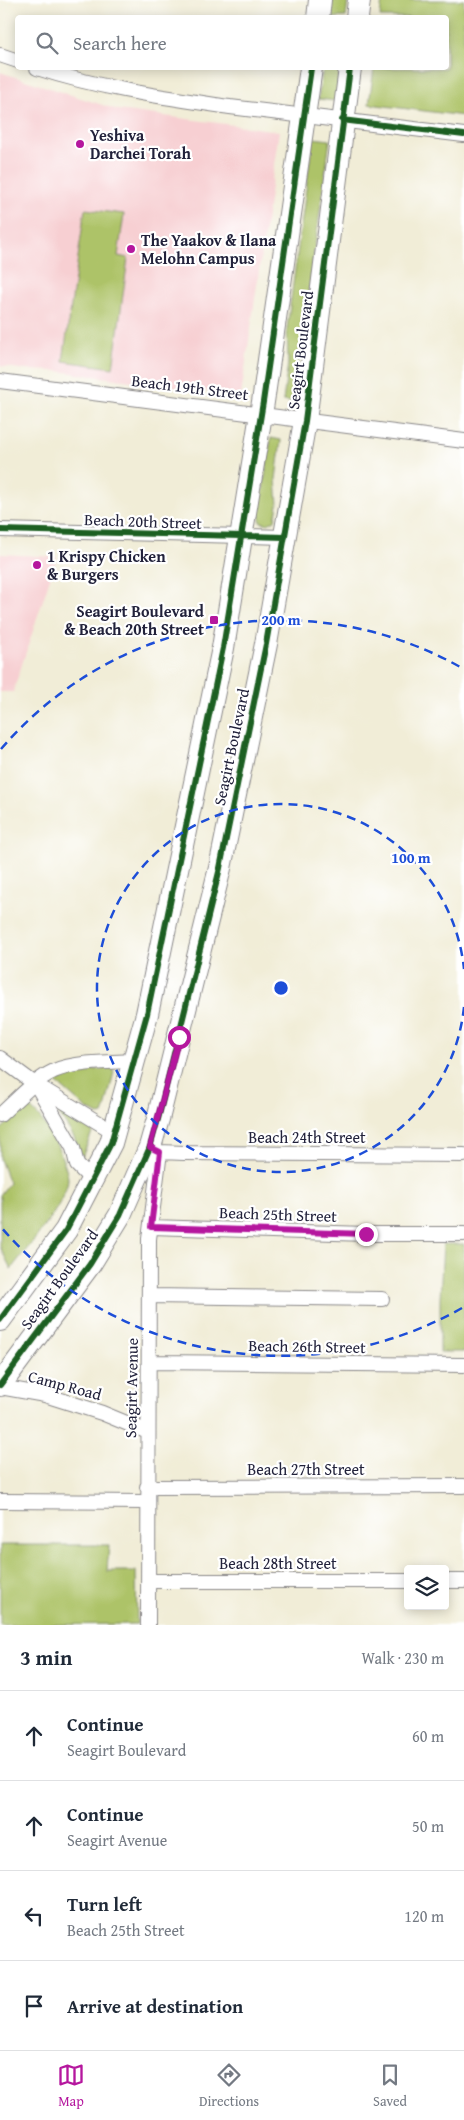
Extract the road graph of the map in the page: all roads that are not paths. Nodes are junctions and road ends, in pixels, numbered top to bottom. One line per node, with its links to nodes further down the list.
1 (320, 0): 3 (main road)
2 (360, 0): 4 (main road)
3 (318, 15)
4 (358, 15)
5 (0, 55): 6 (street)
6 (15, 60)
7 (43, 70): 10 (street)
8 (311, 70): 10 (main road, Seagirt Boulevard)
9 (350, 70): 11 (main road, Seagirt Boulevard)
10 (305, 117): 11 (street); 14 (main road, Seagirt Boulevard)
11 (342, 120): 12 (street); 15 (main road, Seagirt Boulevard)
12 (464, 135)
13 (0, 381): 14 (street, Beach 19th Street)
14 (262, 414): 15 (street, Beach 19th Street); 19 (main road, Seagirt Boulevard)
15 (306, 422): 16 (street, Beach 19th Street); 18 (main road, Seagirt Boulevard)
16 (464, 441)
17 (0, 530): 19 (street, Beach 20th Street)
18 (285, 537): 19 (street, Beach 20th Street); 25 (main road, Seagirt Boulevard)
19 (241, 538): 21 (main road, Seagirt Boulevard)
20 (0, 1058): 22 (street)
21 (134, 1061): 22 (street); 24 (main road, Seagirt Boulevard)
22 (35, 1084): 23 (street); 24 (street); 27 (street)
23 (0, 1115)
24 (114, 1132): 27 (main road, Seagirt Boulevard)
25 (155, 1149): 26 (street, Beach 24th Street); 28 (street, Seagirt Avenue); 35 (main road, Seagirt Boulevard)
26 (464, 1155)
27 (92, 1180): 32 (main road, Seagirt Boulevard)
28 (151, 1227): 29 (street, Beach 25th Street); 30 (street, Seagirt Avenue)
29 (464, 1234)
30 (150, 1296): 31 (street); 33 (street, Seagirt Avenue)
31 (382, 1298)
32 (0, 1320)
33 (150, 1362): 34 (street, Beach 26th Street); 36 (street, Seagirt Avenue)
34 (464, 1365)
35 (0, 1386): 36 (street, Camp Road)
36 (148, 1432): 37 (street, Seagirt Avenue)
37 (147, 1486): 38 (street, Beach 27th Street); 40 (street, Seagirt Avenue)
38 (464, 1486)
39 (0, 1501): 40 (street)
40 (148, 1502): 41 (street, Seagirt Avenue)
41 (148, 1581): 42 (street, Beach 28th Street); 45 (street, Seagirt Avenue)
42 (404, 1581)
43 (449, 1581): 44 (street)
44 (464, 1581)
45 (148, 1625)

